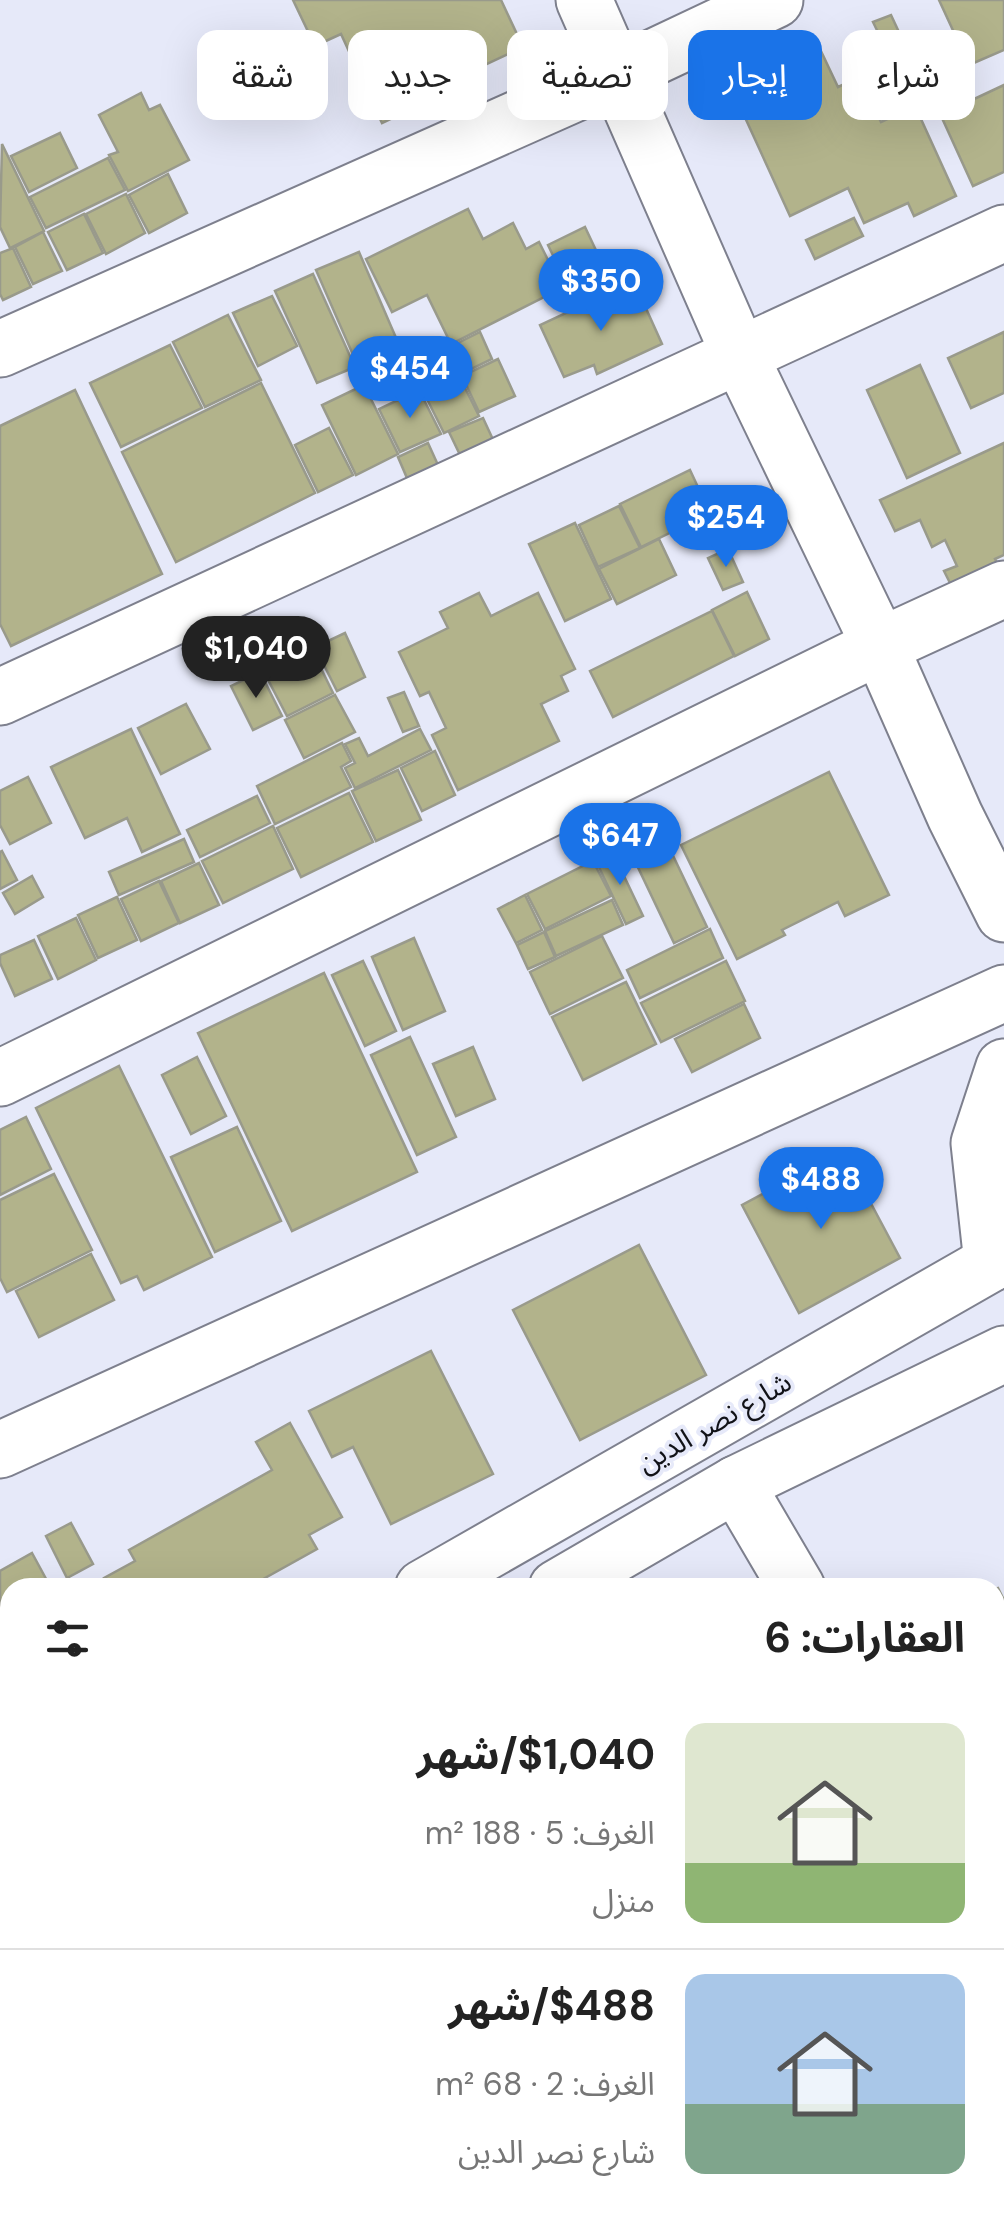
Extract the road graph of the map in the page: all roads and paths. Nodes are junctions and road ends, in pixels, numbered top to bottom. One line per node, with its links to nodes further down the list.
1 (584, 0): 3 (street)
2 (774, 0): 4 (street)
3 (597, 30)
4 (668, 50)
5 (515, 120): 8 (street)
6 (636, 120): 9 (street)
7 (1004, 233): 9 (street)
8 (0, 349)
9 (740, 356): 11 (street); 12 (street)
10 (1004, 589): 11 (street)
11 (880, 646): 13 (street); 16 (street)
12 (0, 697)
13 (1004, 914)
14 (1004, 992): 19 (street)
15 (1004, 1067): 17 (street)
16 (0, 1078)
17 (998, 1259): 21 (street, شارع نصر الدين)
18 (1004, 1354): 20 (street)
19 (0, 1450)
20 (736, 1484): 22 (street); 23 (street)
21 (441, 1578)
22 (575, 1578)
23 (791, 1578)

